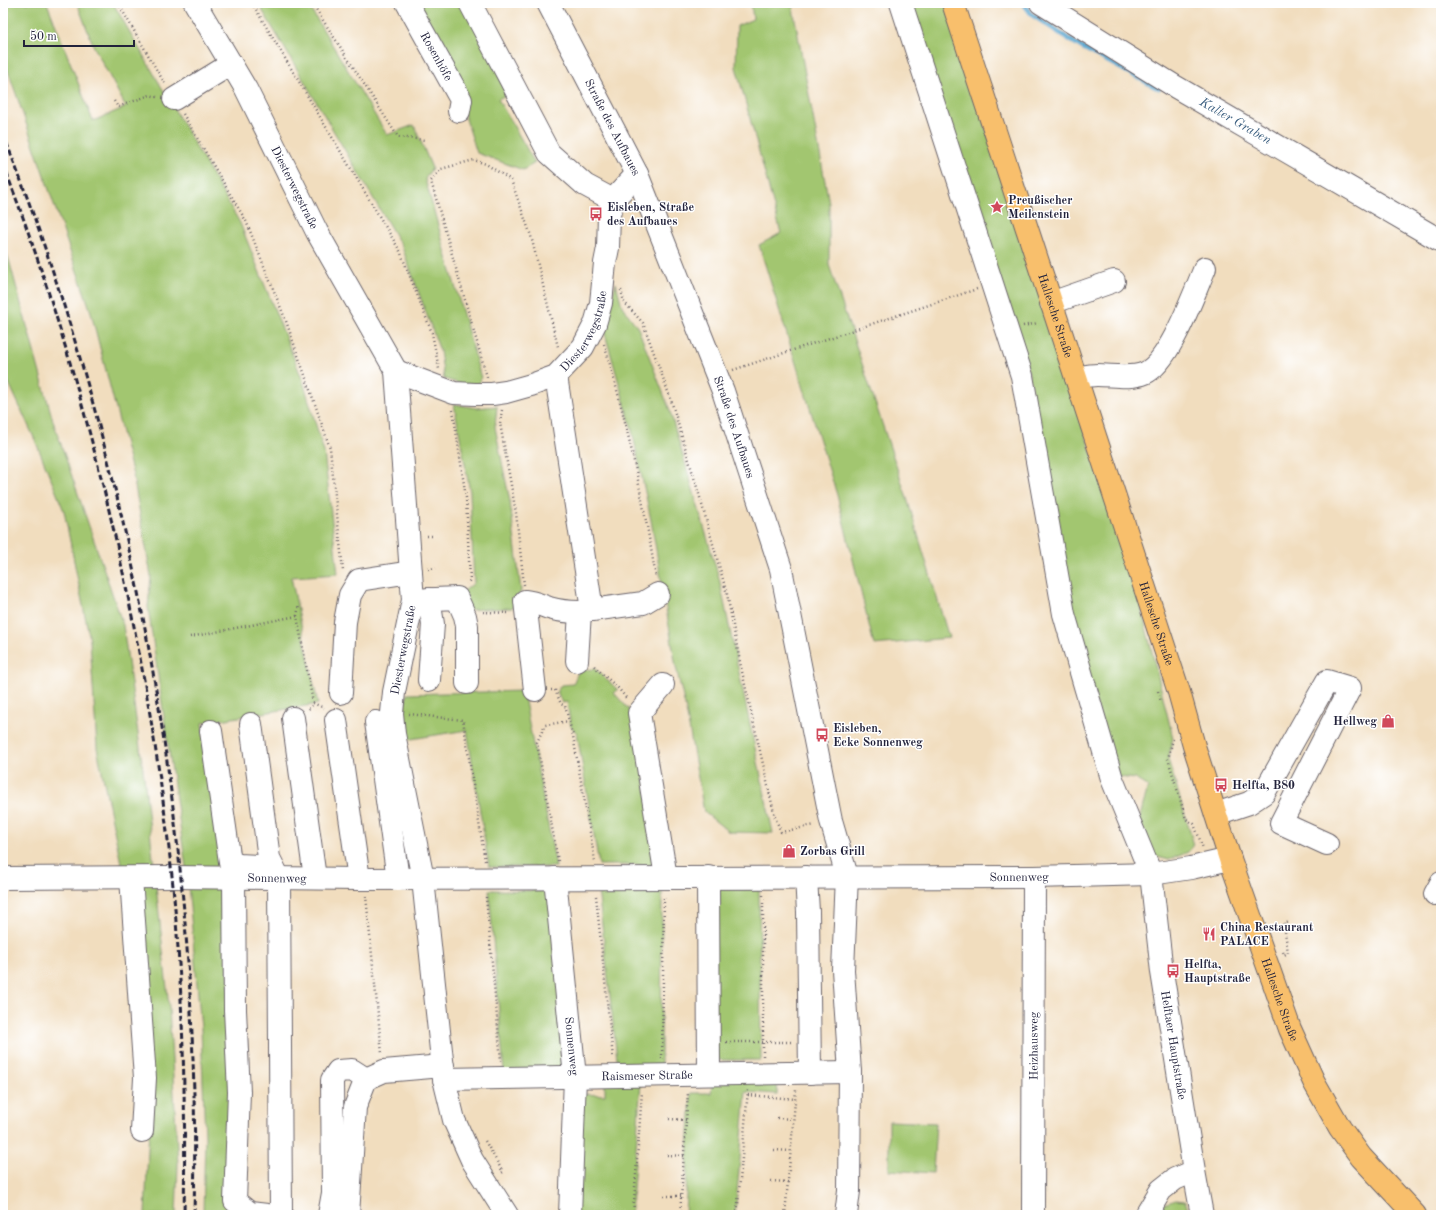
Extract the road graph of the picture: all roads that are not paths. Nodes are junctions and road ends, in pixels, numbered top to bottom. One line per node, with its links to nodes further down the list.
1 (195, 3): 8 (street, Diesterwegstraße)
2 (407, 3): 10 (street, Rosenhöfe)
3 (470, 3): 12 (street)
4 (548, 3): 11 (street, Straße des Aufbaues)
5 (901, 3): 38 (street)
6 (953, 3): 16 (main road, Hallesche Straße)
7 (1041, 3): 13 (street)
8 (231, 64): 9 (street); 17 (street, Diesterwegstraße)
9 (172, 96)
10 (459, 111)
11 (637, 174): 12 (street); 40 (street, Straße des Aufbaues)
12 (613, 200): 18 (street, Diesterwegstraße)
13 (1441, 241)
14 (1205, 268): 19 (street)
15 (1114, 282): 16 (street)
16 (1051, 304): 19 (main road, Hallesche Straße)
17 (396, 371): 18 (street, Diesterwegstraße); 20 (street, Diesterwegstraße)
18 (560, 372): 23 (street)
19 (1076, 378): 35 (main road, Hallesche Straße)
20 (411, 572): 22 (street, Diesterwegstraße); 29 (street)
21 (658, 594): 23 (street)
22 (421, 599): 25 (street); 26 (street); 30 (street, Diesterwegstraße)
23 (586, 611): 24 (street); 28 (street)
24 (577, 661)
25 (429, 680)
26 (467, 682)
27 (663, 685): 42 (street)
28 (535, 690)
29 (341, 693)
30 (384, 717): 51 (street); 52 (street, Diesterwegstraße)
31 (293, 718): 48 (street)
32 (336, 720): 50 (street)
33 (250, 724): 47 (street)
34 (211, 731): 47 (street)
35 (1216, 814): 36 (street); 37 (main road, Hallesche Straße)
36 (1327, 844)
37 (1230, 859): 38 (street, Sonnenweg); 71 (main road, Hallesche Straße)
38 (1151, 874): 41 (street, Sonnenweg); 60 (street, Helftaer Hauptstraße)
39 (806, 876): 40 (street, Sonnenweg); 43 (street, Sonnenweg); 55 (street)
40 (847, 876): 41 (street, Sonnenweg); 54 (street)
41 (1034, 876): 68 (street, Heizhausweg)
42 (665, 877): 43 (street, Sonnenweg); 49 (street, Sonnenweg)
43 (708, 877): 57 (street)
44 (3, 878): 45 (street, Sonnenweg)
45 (131, 878): 46 (street, Sonnenweg); 59 (street)
46 (234, 878): 47 (street, Sonnenweg); 61 (street)
47 (269, 878): 48 (street, Sonnenweg); 62 (street)
48 (315, 878): 50 (street, Sonnenweg)
49 (558, 878): 52 (street, Sonnenweg); 58 (street, Sonnenweg)
50 (362, 879): 51 (street, Sonnenweg)
51 (398, 879): 52 (street, Sonnenweg)
52 (423, 879): 53 (street)
53 (444, 1072): 56 (street, Raismeser Straße); 58 (street, Raismeser Straße); 65 (street)
54 (850, 1072): 55 (street, Raismeser Straße); 67 (street)
55 (804, 1073): 57 (street, Raismeser Straße)
56 (375, 1075): 63 (street); 64 (street)
57 (699, 1075): 58 (street, Raismeser Straße)
58 (576, 1077): 66 (street, Sonnenweg)
59 (142, 1131)
60 (1194, 1171): 69 (street); 70 (street, Helftaer Hauptstraße)
61 (267, 1215)
62 (282, 1215)
63 (328, 1215)
64 (348, 1215)
65 (507, 1215)
66 (570, 1215)
67 (846, 1215)
68 (1033, 1215)
69 (1146, 1215)
70 (1202, 1215)
71 (1415, 1215)

